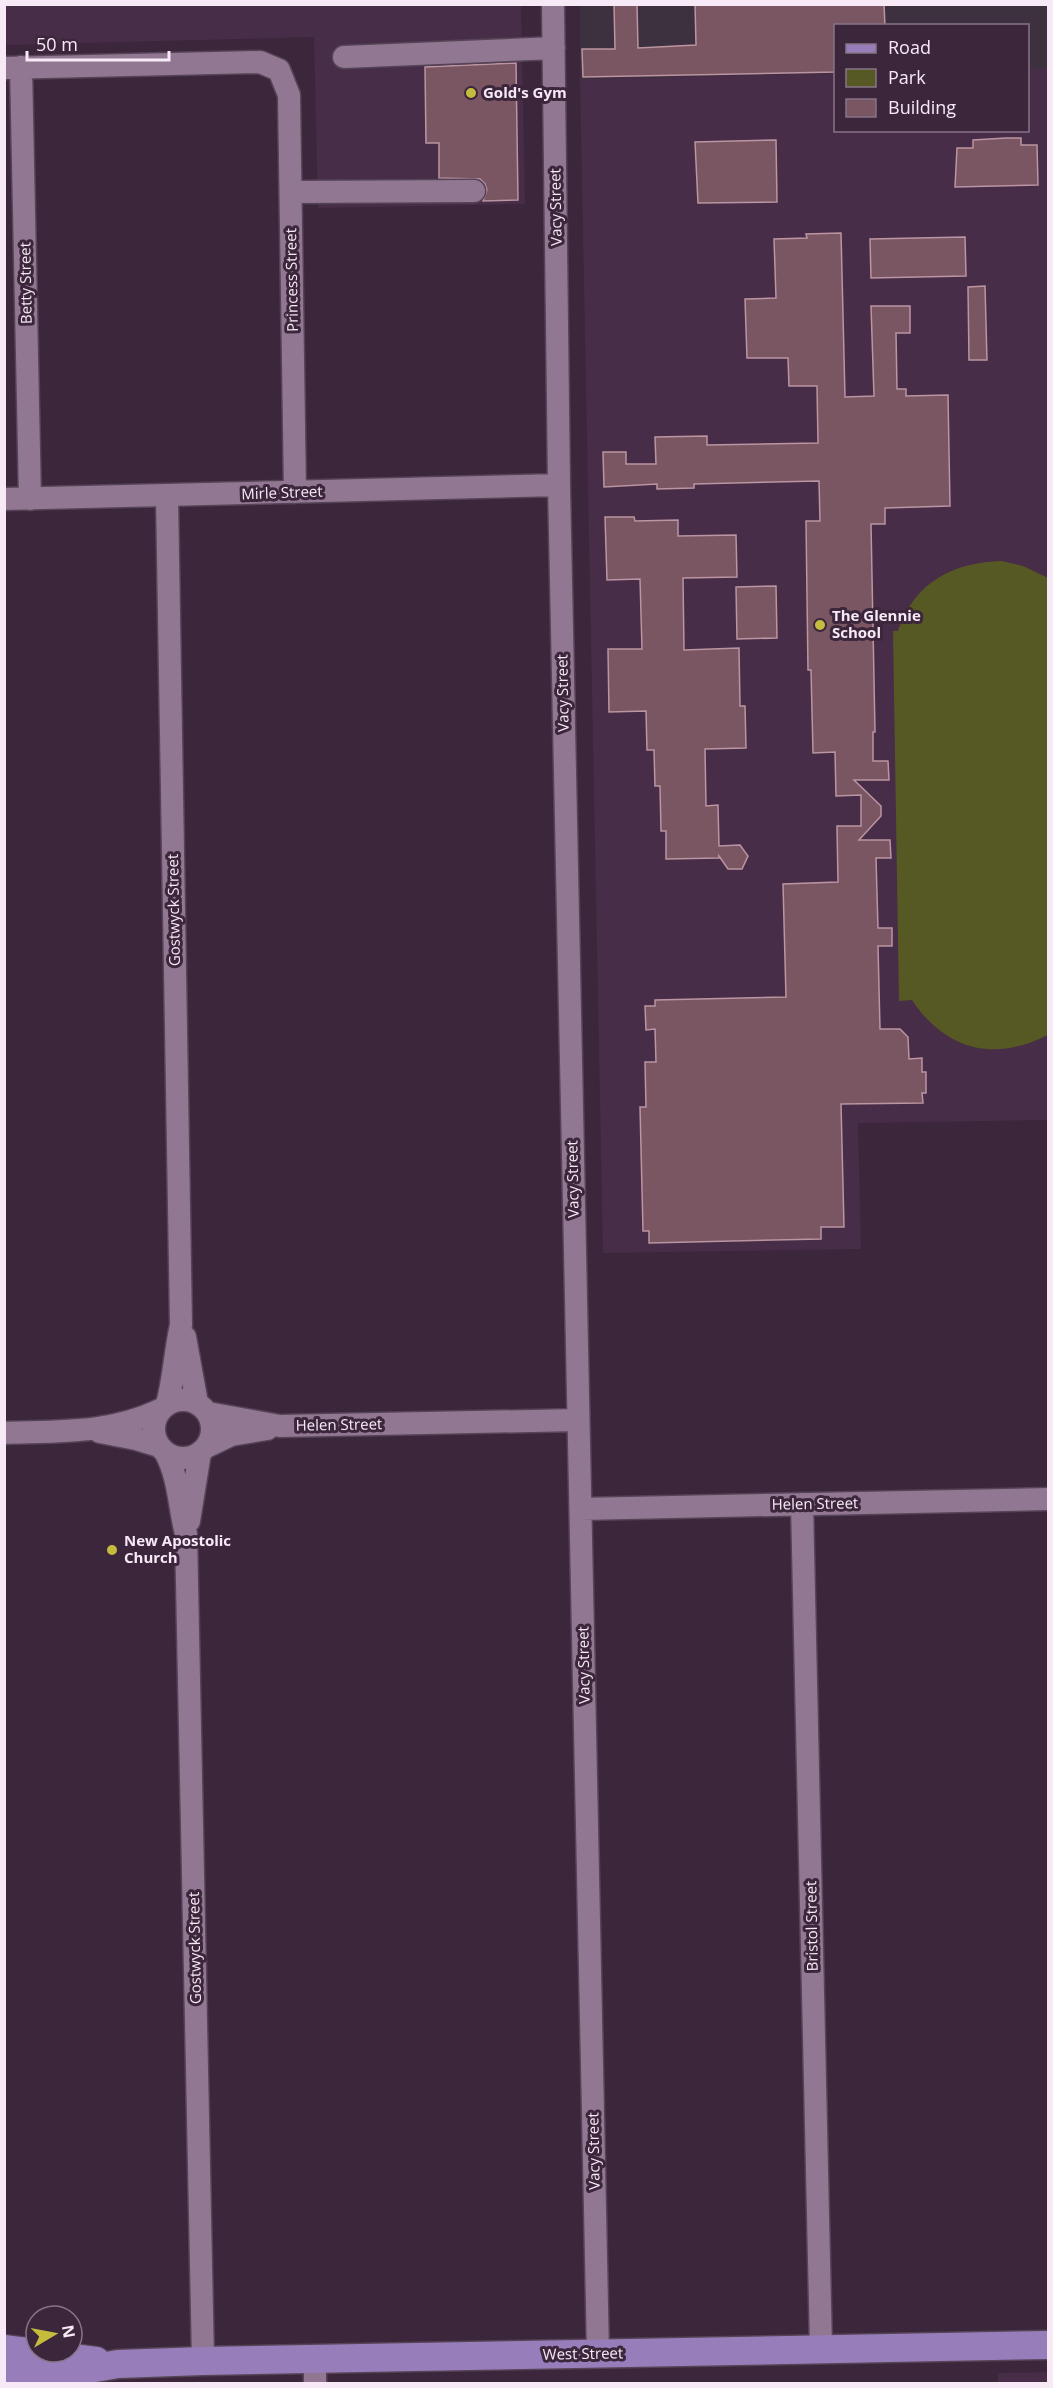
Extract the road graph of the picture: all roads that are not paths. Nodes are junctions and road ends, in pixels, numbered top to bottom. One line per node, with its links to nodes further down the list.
1 (553, 4): 2 (street, Vacy Street)
2 (554, 48): 3 (street); 7 (street, Vacy Street)
3 (344, 57)
4 (13, 67): 6 (street, Princess Street); 10 (street, Betty Street)
5 (474, 191): 6 (street)
6 (291, 192): 8 (street, Princess Street)
7 (559, 485): 8 (street, Mirle Street); 15 (street, Vacy Street)
8 (295, 492): 9 (street, Mirle Street)
9 (167, 496): 10 (street, Mirle Street); 12 (street, Gostwyck Street)
10 (30, 498): 11 (street, Mirle Street)
11 (4, 499)
12 (181, 1324): 13 (street, Gostwyck Street); 14 (street, Gostwyck Street)
13 (163, 1407): 14 (street); 17 (street); 19 (street)
14 (203, 1408): 16 (street, Helen Street); 20 (street)
15 (578, 1420): 16 (street, Helen Street); 23 (street, Vacy Street)
16 (280, 1426): 20 (street, Helen Street)
17 (95, 1430): 18 (street); 19 (street)
18 (4, 1432)
19 (162, 1449): 20 (street); 24 (street, Gostwyck Street)
20 (203, 1450): 24 (street, Gostwyck Street)
21 (1048, 1499): 22 (street, Helen Street)
22 (802, 1504): 23 (street, Helen Street); 26 (street, Bristol Street)
23 (580, 1509): 28 (street, Vacy Street)
24 (186, 1534): 29 (street, Gostwyck Street)
25 (1048, 2345): 26 (main road, West Street)
26 (821, 2348): 28 (main road, West Street)
27 (4, 2349): 30 (main road, West Street)
28 (598, 2354): 31 (main road, West Street)
29 (203, 2361): 30 (main road, West Street); 31 (main road, West Street)
30 (118, 2364): 32 (main road, West Street)
31 (315, 2372)
32 (4, 2377)

